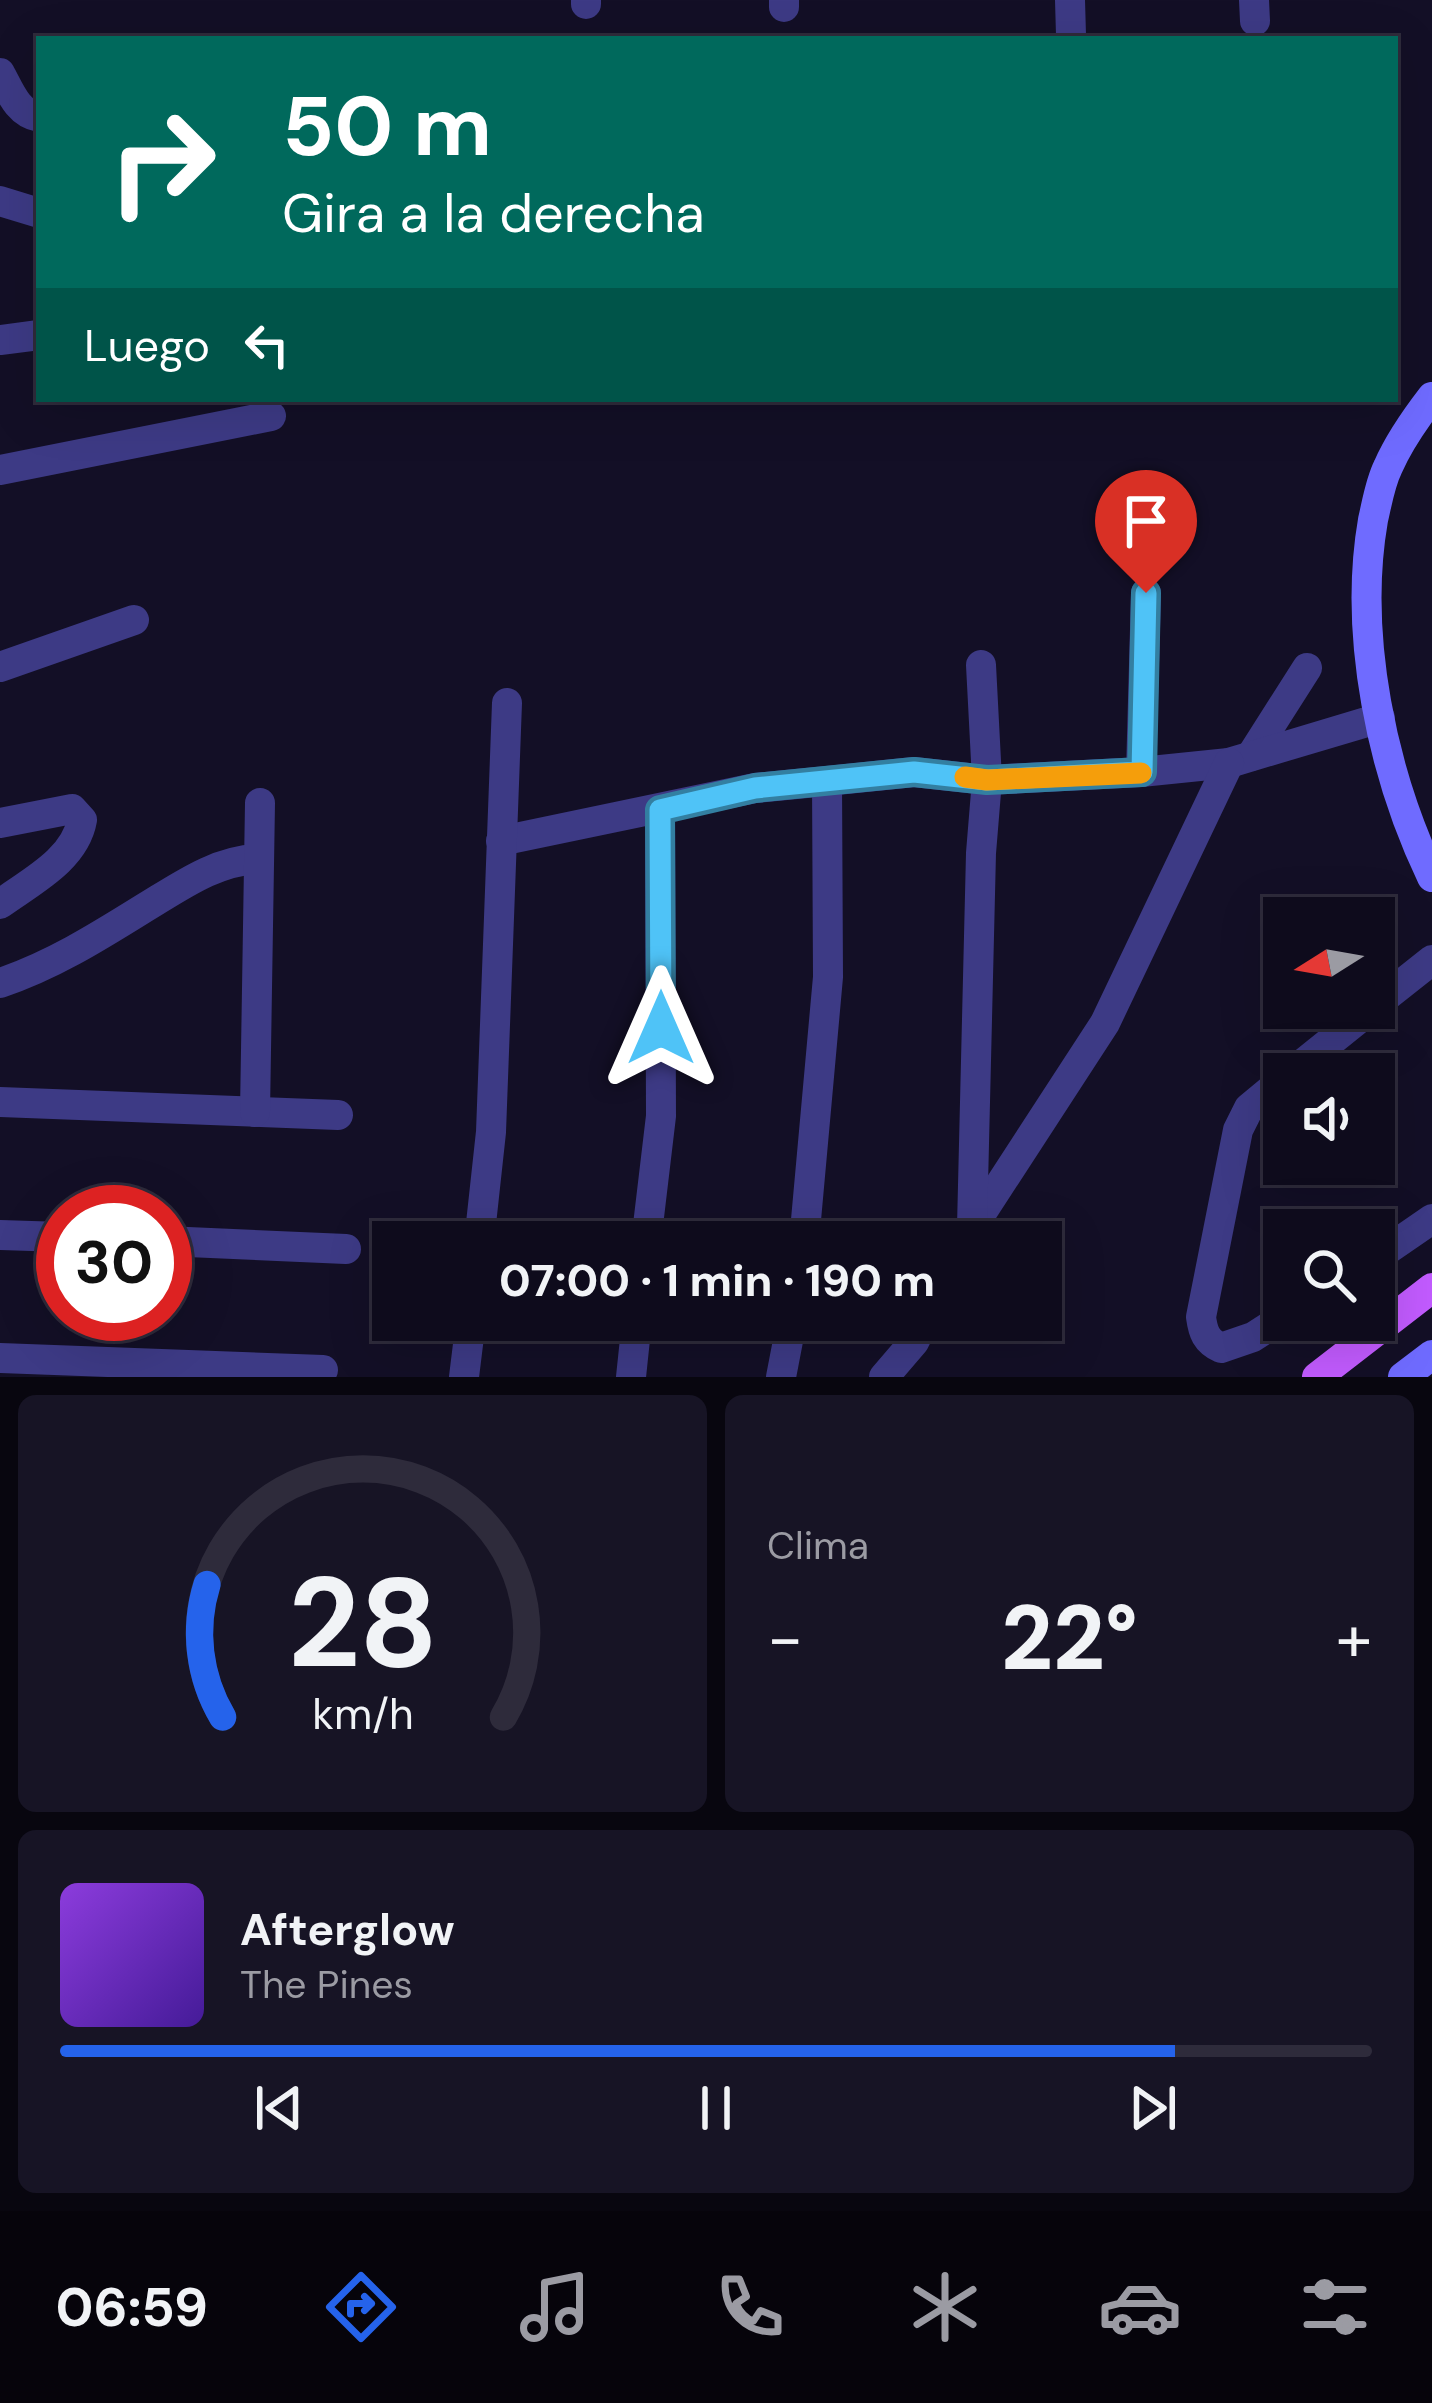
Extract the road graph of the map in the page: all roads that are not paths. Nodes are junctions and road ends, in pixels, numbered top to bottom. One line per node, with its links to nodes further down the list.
1 (1070, 0): 2 (street)
2 (1071, 35)
3 (0, 73): 4 (street)
4 (36, 117)
5 (0, 201): 6 (street)
6 (36, 212)
7 (36, 335): 8 (street)
8 (0, 340)
9 (1432, 397): 18 (main road)
10 (271, 416): 11 (street)
11 (0, 470)
12 (1146, 593): 21 (street)
13 (134, 620): 15 (street)
14 (982, 665): 22 (street)
15 (0, 667)
16 (1307, 668): 19 (street)
17 (507, 703): 28 (street)
18 (1380, 718): 19 (street); 20 (main road)
19 (1240, 759): 21 (street); 46 (street)
20 (1389, 762): 27 (main road); 30 (main road)
21 (1142, 772): 22 (street)
22 (987, 780): 23 (street); 45 (street)
23 (827, 781): 25 (street); 44 (street)
24 (260, 803): 29 (street)
25 (660, 810): 28 (street); 43 (street)
26 (0, 823): 31 (street)
27 (1432, 834)
28 (501, 841): 42 (street)
29 (259, 859): 33 (street); 39 (street)
30 (1432, 877)
31 (0, 904)
32 (1432, 960): 34 (street)
33 (0, 983)
34 (1395, 989)
35 (1346, 1029): 36 (street)
36 (1316, 1053)
37 (1263, 1096): 53 (street)
38 (0, 1102): 39 (street)
39 (255, 1112): 40 (street)
40 (338, 1115)
41 (1432, 1219): 50 (street)
42 (481, 1221)
43 (648, 1221)
44 (806, 1221)
45 (968, 1221)
46 (977, 1221)
47 (0, 1235): 48 (street)
48 (36, 1236)
49 (192, 1242): 51 (street)
50 (1395, 1245)
51 (346, 1249)
52 (1432, 1288): 65 (main road)
53 (1263, 1331)
54 (468, 1341): 61 (street)
55 (635, 1341): 62 (street)
56 (788, 1341): 63 (street)
57 (914, 1341): 64 (street)
58 (1432, 1354): 66 (main road)
59 (0, 1358): 60 (street)
60 (323, 1370)
61 (464, 1377)
62 (631, 1377)
63 (781, 1377)
64 (884, 1377)
65 (1317, 1377)
66 (1403, 1377)

